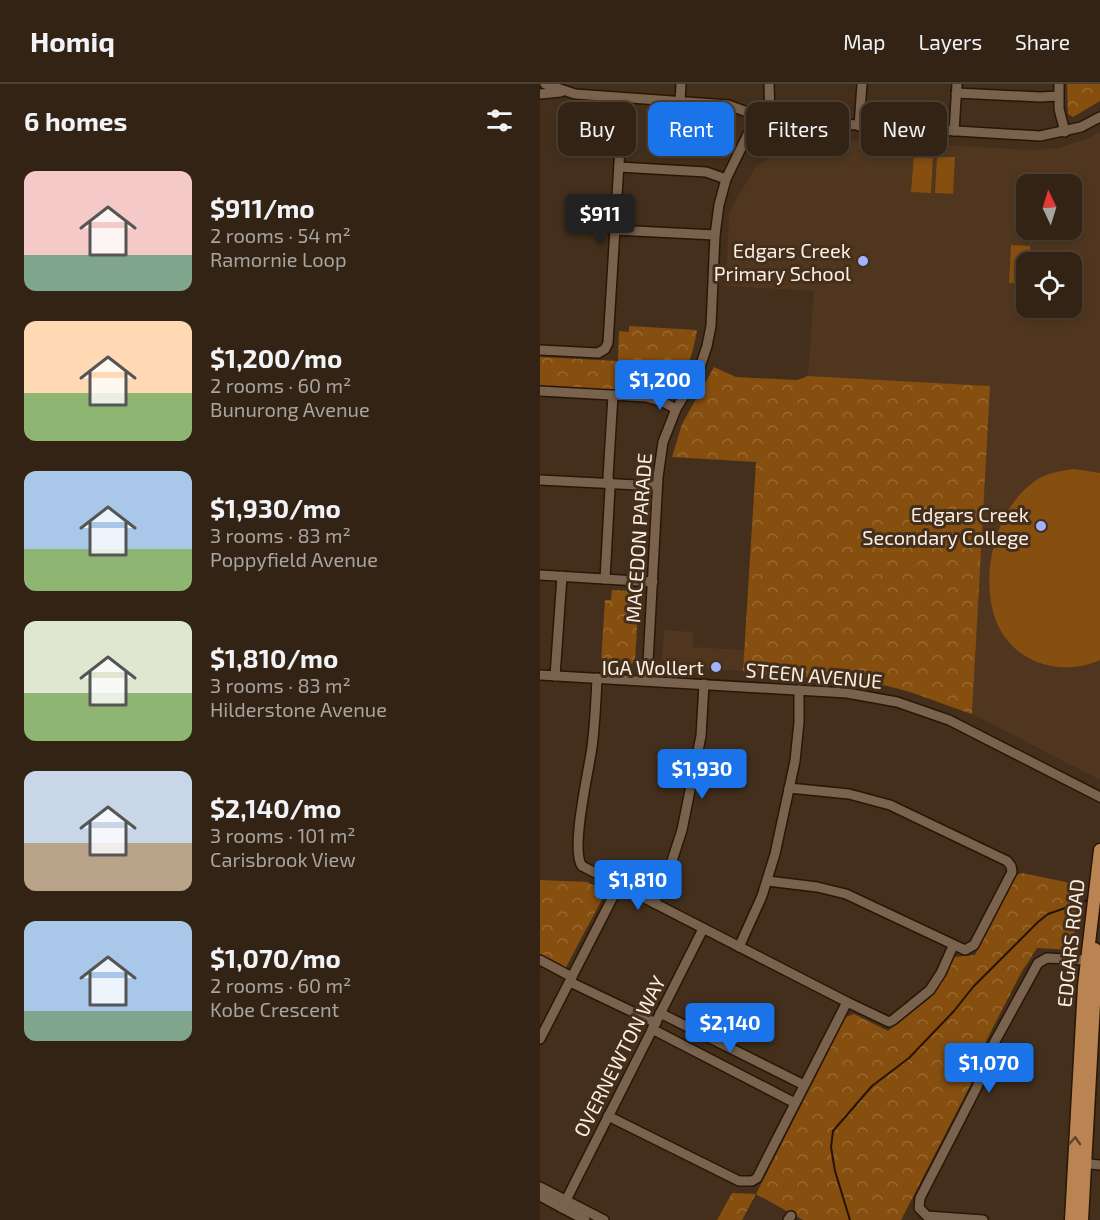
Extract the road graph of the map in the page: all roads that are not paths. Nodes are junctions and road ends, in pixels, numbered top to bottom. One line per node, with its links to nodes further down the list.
1 (545, 84): 7 (street)
2 (681, 84): 11 (street)
3 (769, 84): 13 (street)
4 (862, 84): 18 (street)
5 (1059, 84): 9 (street)
6 (957, 88): 9 (street); 19 (street)
7 (564, 92): 8 (street); 10 (street)
8 (540, 94)
9 (1059, 96): 20 (street)
10 (623, 98): 11 (street); 24 (street)
11 (680, 101): 12 (street)
12 (692, 102)
13 (769, 102)
14 (734, 109): 16 (street)
15 (1100, 117): 20 (street)
16 (746, 120)
17 (849, 125): 18 (street)
18 (860, 126): 19 (street)
19 (954, 131): 20 (street)
20 (1065, 132)
21 (746, 139): 23 (street, MACEDON PARADE)
22 (746, 152): 23 (street, MACEDON PARADE)
23 (737, 160): 25 (street, MACEDON PARADE)
24 (619, 167): 25 (street); 26 (street)
25 (726, 179): 27 (street, MACEDON PARADE)
26 (615, 230): 27 (street); 28 (street)
27 (715, 235): 31 (street, MACEDON PARADE)
28 (540, 350)
29 (540, 390): 30 (street)
30 (613, 394): 31 (street); 33 (street)
31 (676, 409): 34 (street, MACEDON PARADE)
32 (540, 480): 33 (street)
33 (609, 484): 34 (street); 37 (street)
34 (657, 486): 38 (street, MACEDON PARADE)
35 (540, 575): 36 (street)
36 (562, 576): 37 (street); 40 (street)
37 (605, 579): 38 (street)
38 (652, 582): 42 (street, MACEDON PARADE)
39 (540, 675): 40 (street, STEEN AVENUE)
40 (555, 676): 41 (street, STEEN AVENUE)
41 (597, 678): 42 (street, STEEN AVENUE); 49 (street)
42 (647, 681): 43 (street, STEEN AVENUE)
43 (704, 684): 44 (street, STEEN AVENUE); 51 (street)
44 (799, 690): 45 (street); 46 (street, STEEN AVENUE)
45 (789, 788): 48 (street); 54 (street)
46 (1100, 797)
47 (1100, 850): 52 (main road, EDGARS ROAD)
48 (768, 881): 54 (street); 55 (street)
49 (619, 885): 51 (street); 58 (street)
50 (1100, 891): 52 (main road, EDGARS ROAD)
51 (654, 903): 53 (street)
52 (1093, 921): 57 (main road, EDGARS ROAD); 66 (main road, EDGARS ROAD)
53 (703, 929): 55 (street); 60 (street, OVERNEWTON WAY)
54 (954, 946): 59 (street)
55 (739, 947): 59 (street)
56 (540, 960): 58 (street)
57 (1086, 960): 66 (main road, EDGARS ROAD, one-way to 57); 73 (street)
58 (571, 979): 61 (street); 62 (street)
59 (847, 1002): 63 (street)
60 (660, 1013): 61 (street, OVERNEWTON WAY); 63 (street)
61 (654, 1026): 64 (street); 65 (street, OVERNEWTON WAY)
62 (540, 1039)
63 (804, 1085): 64 (street)
64 (795, 1103): 65 (street)
65 (608, 1116): 70 (street, OVERNEWTON WAY)
66 (1080, 1163): 67 (street); 74 (main road, EDGARS ROAD); 75 (main road, EDGARS ROAD)
67 (1100, 1165)
68 (540, 1186): 70 (street)
69 (540, 1196): 70 (street)
70 (564, 1204): 71 (street); 72 (street)
71 (585, 1220)
72 (604, 1220)
73 (983, 1220)
74 (1071, 1220)
75 (1083, 1220)

